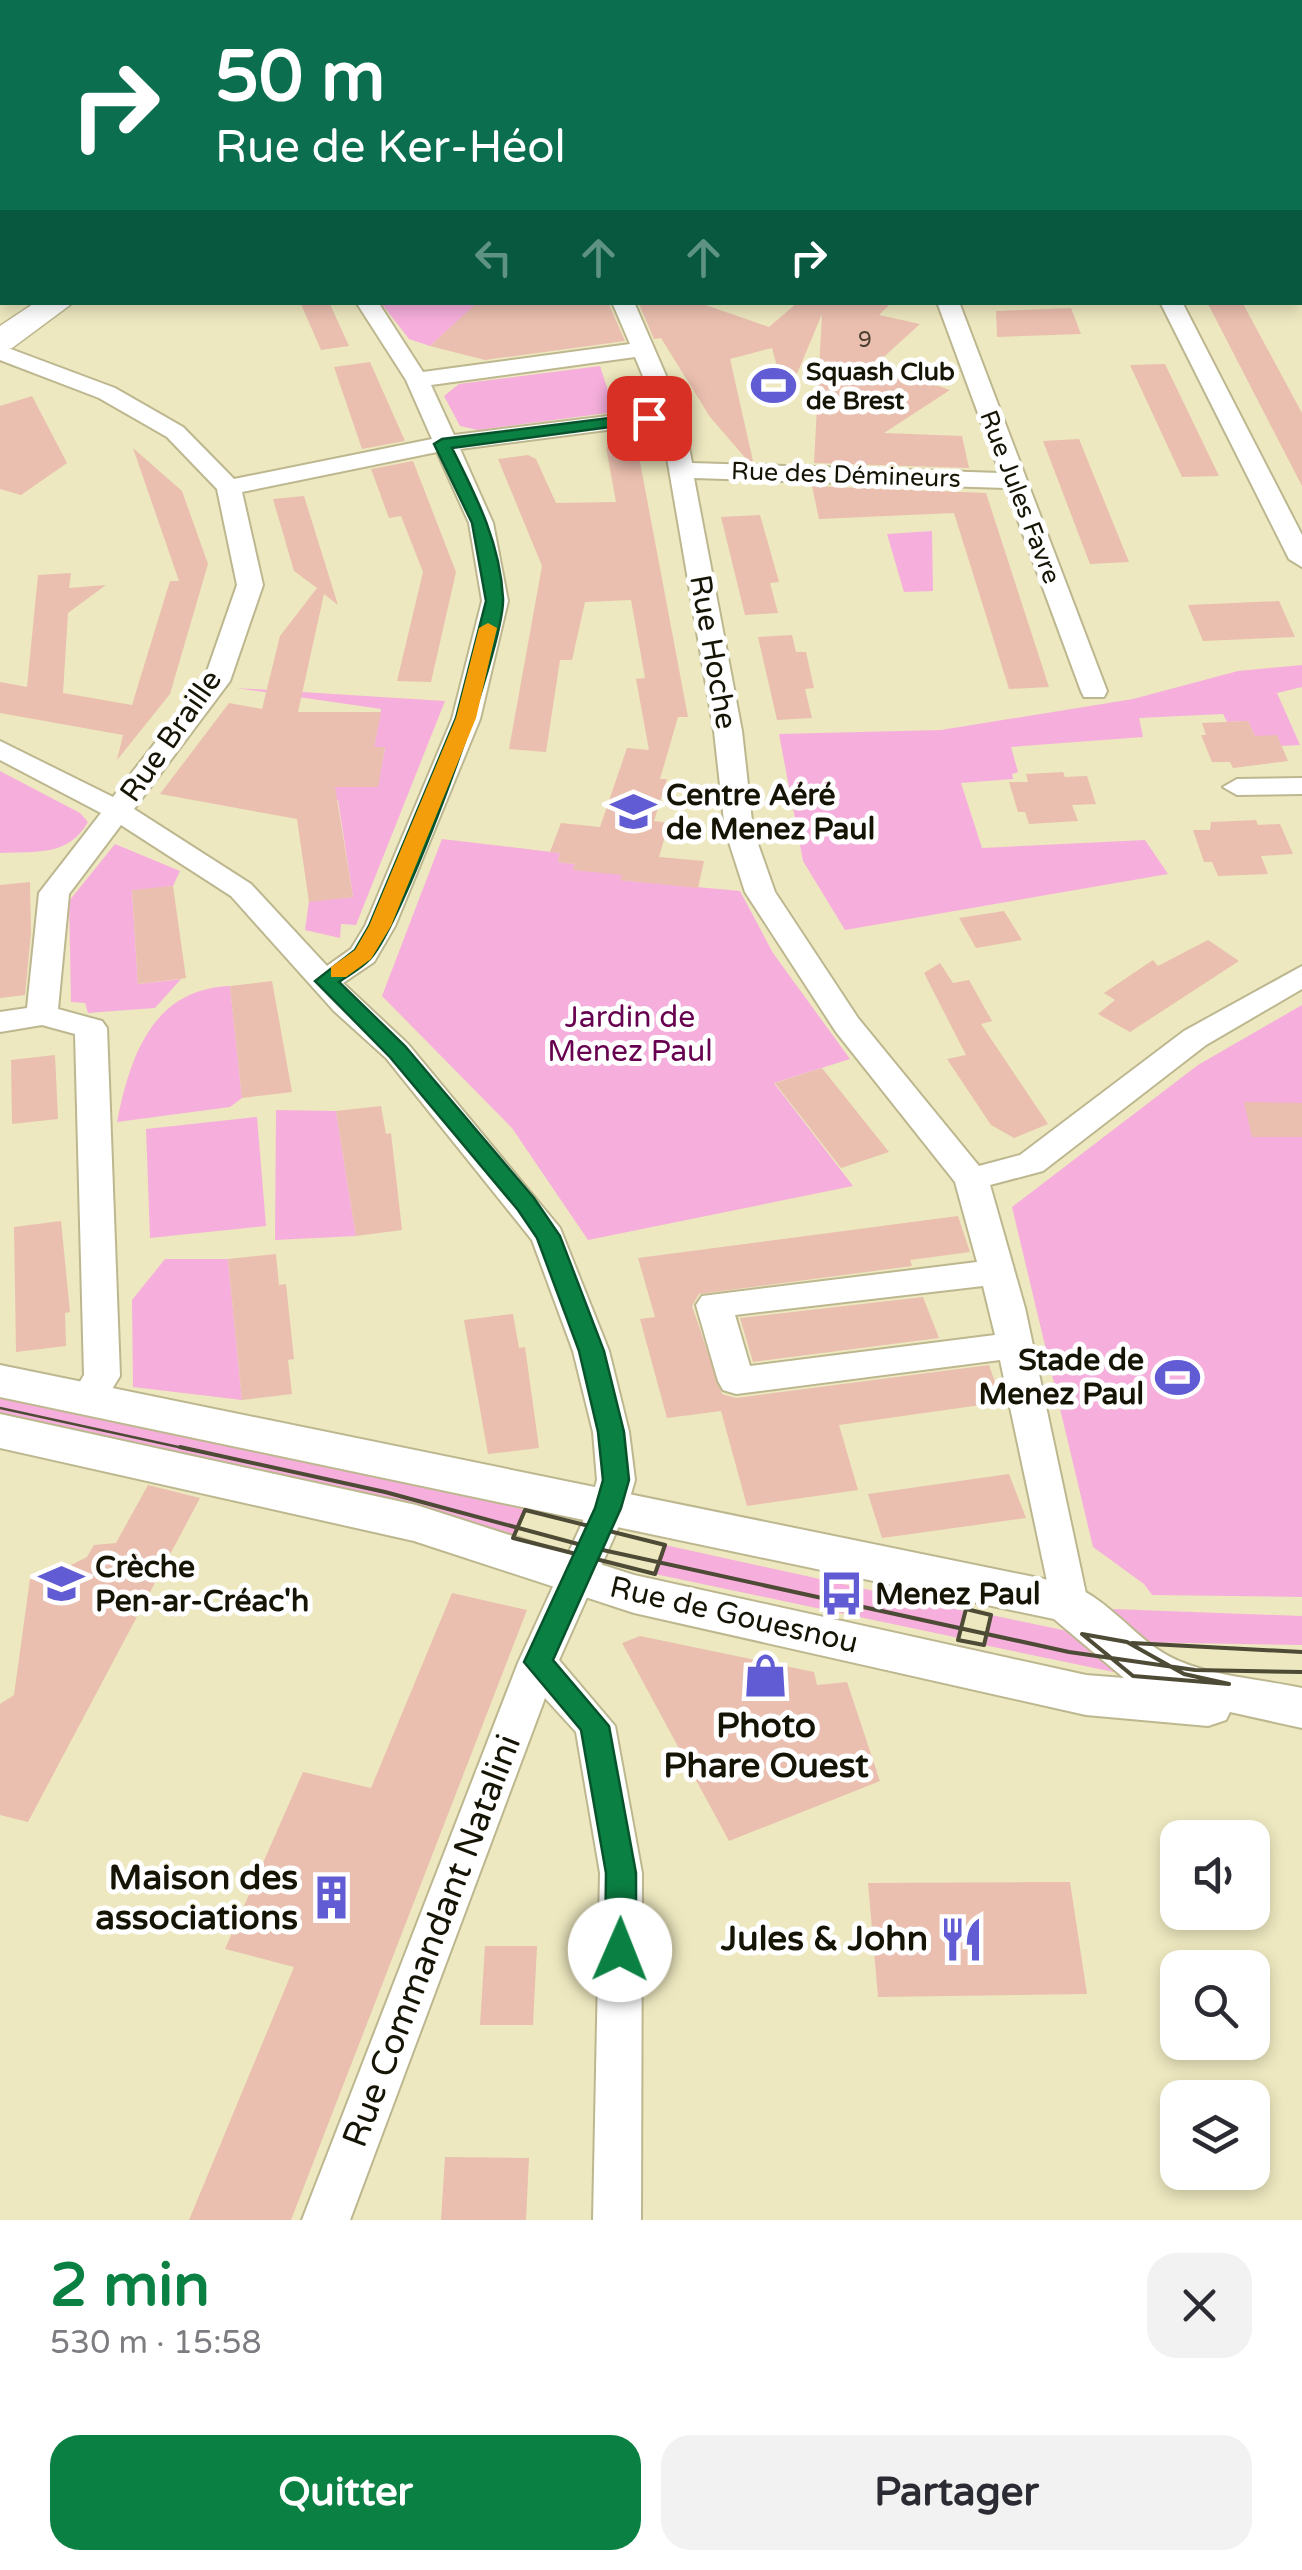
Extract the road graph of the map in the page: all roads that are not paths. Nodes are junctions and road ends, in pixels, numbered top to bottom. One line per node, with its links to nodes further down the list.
1 (54, 305): 6 (main road)
2 (368, 305): 9 (street)
3 (631, 305): 7 (street, Rue Hoche)
4 (949, 305): 13 (street, Rue Jules Favre)
5 (1173, 305): 15 (street)
6 (0, 341)
7 (646, 349): 9 (street); 10 (street, Rue Hoche)
8 (0, 352): 14 (street)
9 (417, 380): 11 (street)
10 (671, 415): 11 (street); 12 (street, Rue Hoche)
11 (442, 444): 14 (street); 22 (street)
12 (680, 470): 13 (street, Rue des Démineurs); 25 (street, Rue Hoche)
13 (1013, 481): 16 (street, Rue Jules Favre)
14 (228, 487): 20 (street, Rue Braille)
15 (1298, 544)
16 (1094, 691)
17 (0, 749): 20 (street, Rue Commandant Natalini)
18 (1302, 786): 19 (street)
19 (1237, 787)
20 (118, 811): 22 (street, Rue Commandant Natalini); 23 (street, Rue Braille)
21 (1302, 976): 25 (street)
22 (326, 981): 31 (street, Rue Commandant Natalini)
23 (42, 1015): 24 (street); 29 (street)
24 (0, 1022)
25 (971, 1179): 26 (street)
26 (998, 1272): 27 (street); 27 (street)
27 (1014, 1346): 32 (street)
28 (0, 1381): 29 (street, Rue de Gouesnou)
29 (87, 1400): 31 (street, Rue de Gouesnou)
30 (0, 1430): 31 (street, Rue de Gouesnou)
31 (592, 1541): 32 (street, Rue de Gouesnou); 33 (street, Rue Commandant Natalini); 35 (street, Rue de Gouesnou)
32 (1068, 1603): 34 (street, Rue de Gouesnou)
33 (538, 1662): 36 (street, Rue Commandant Natalini); 37 (street)
34 (1302, 1708)
35 (1302, 1717)
36 (326, 2220)
37 (617, 2220)

